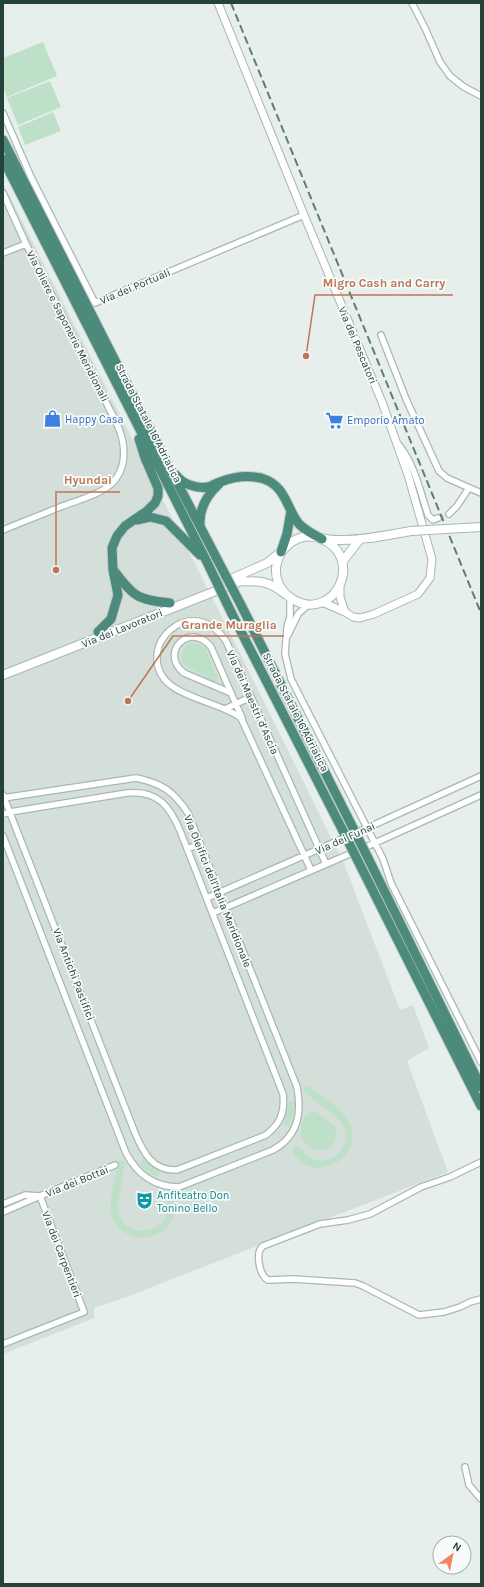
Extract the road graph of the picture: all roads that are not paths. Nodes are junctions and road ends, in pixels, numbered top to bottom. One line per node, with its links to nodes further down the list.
1 (218, 3): 8 (street, Via dei Pescatori)
2 (412, 3): 3 (street)
3 (481, 96)
4 (3, 113): 8 (street, Via dei Portuali)
5 (3, 140): 14 (highway, Strada Statale 16 Adriatica)
6 (3, 159): 12 (highway, Strada Statale 16 Adriatica)
7 (3, 193): 9 (street, Via Oliere e Saponerie Meridionali)
8 (304, 215): 13 (street, Via dei Pescatori)
9 (26, 244): 10 (street); 24 (street, Via Oliere e Saponerie Meridionali)
10 (3, 254)
11 (381, 335): 16 (street)
12 (130, 412): 21 (highway); 29 (highway, Strada Statale 16 Adriatica)
13 (396, 441): 20 (street); 37 (street, Via dei Pescatori)
14 (166, 461): 15 (highway); 22 (highway, Strada Statale 16 Adriatica)
15 (226, 480): 18 (highway); 22 (highway)
16 (469, 488): 17 (street); 19 (street)
17 (481, 493)
18 (291, 511): 25 (highway); 27 (highway)
19 (449, 514)
20 (438, 518)
21 (134, 520): 29 (highway); 30 (highway)
22 (200, 527): 66 (highway, Strada Statale 16 Adriatica, bridge)
23 (481, 527): 26 (main road, bridge)
24 (3, 530)
25 (322, 539): 26 (main road); 27 (main road); 28 (main road)
26 (360, 539): 28 (main road)
27 (281, 552): 31 (main road); 33 (main road)
28 (342, 561): 32 (main road)
29 (207, 562): 69 (highway, Strada Statale 16 Adriatica, bridge)
30 (113, 570): 35 (highway); 38 (highway)
31 (239, 579): 33 (main road); 35 (main road, Via dei Lavoratori); 41 (main road, Via dei Lavoratori)
32 (340, 586): 34 (main road); 37 (street)
33 (288, 596): 36 (main road); 39 (street)
34 (322, 602): 36 (main road); 37 (street, Via dei Pescatori)
35 (170, 604): 38 (main road, Via dei Lavoratori)
36 (309, 604): 39 (street)
37 (345, 612)
38 (98, 632): 40 (main road, Via dei Lavoratori)
39 (287, 638): 52 (street)
40 (3, 670)
41 (3, 675)
42 (231, 693): 42 (street); 44 (street)
43 (251, 697): 44 (street); 45 (street, Via dei Maestri d’Ascia); 57 (street, Via dei Maestri d’Ascia)
44 (235, 704): 45 (street); 46 (street)
45 (225, 709): 46 (street, Via dei Maestri d’Ascia)
46 (244, 722): 58 (street, Via dei Maestri d’Ascia)
47 (481, 776): 52 (street, Via dei Funai)
48 (481, 795): 54 (street, Via dei Funai)
49 (3, 797): 50 (street, Via Antichi Pastifici); 55 (street, Via Oleifici dell'Italia Meridionale)
50 (10, 812): 51 (street, Via Oleifici dell'Italia Meridionale); 56 (street, Via Oleifici dell'Italia Meridionale); 68 (street, Via Antichi Pastifici)
51 (3, 814)
52 (368, 828): 54 (street); 57 (street, Via dei Funai)
53 (3, 836): 67 (street, Via Antichi Pastifici)
54 (374, 843): 59 (street, Via dei Funai); 65 (street)
55 (200, 844): 56 (street); 61 (street, Via Oleifici dell'Italia Meridionale)
56 (187, 849): 62 (street, Via Oleifici dell'Italia Meridionale)
57 (319, 849): 58 (street, Via dei Funai); 59 (street, Via dei Maestri d’Ascia)
58 (304, 856): 60 (street, Via dei Maestri d’Ascia); 61 (street, Via dei Funai)
59 (326, 864): 60 (street, Via dei Funai)
60 (311, 870): 63 (street, Via dei Funai)
61 (220, 892): 62 (street, Via dei Funai); 63 (street, Via Oleifici dell'Italia Meridionale)
62 (208, 898): 64 (street, Via Oleifici dell'Italia Meridionale)
63 (226, 908): 64 (street, Via dei Funai); 67 (street, Via Oleifici dell'Italia Meridionale)
64 (214, 913): 68 (street, Via Oleifici dell'Italia Meridionale)
65 (481, 1062)
66 (481, 1086)
67 (298, 1087)
68 (283, 1094)
69 (481, 1106)
70 (481, 1162): 75 (street)
71 (115, 1165): 72 (street, Via dei Bottai)
72 (40, 1196): 73 (street, Via dei Bottai); 74 (street, Via dei Bottai); 76 (street, Via dei Carpentieri)
73 (3, 1204)
74 (3, 1212)
75 (481, 1299)
76 (3, 1344)
77 (465, 1467): 78 (street)
78 (481, 1499)

